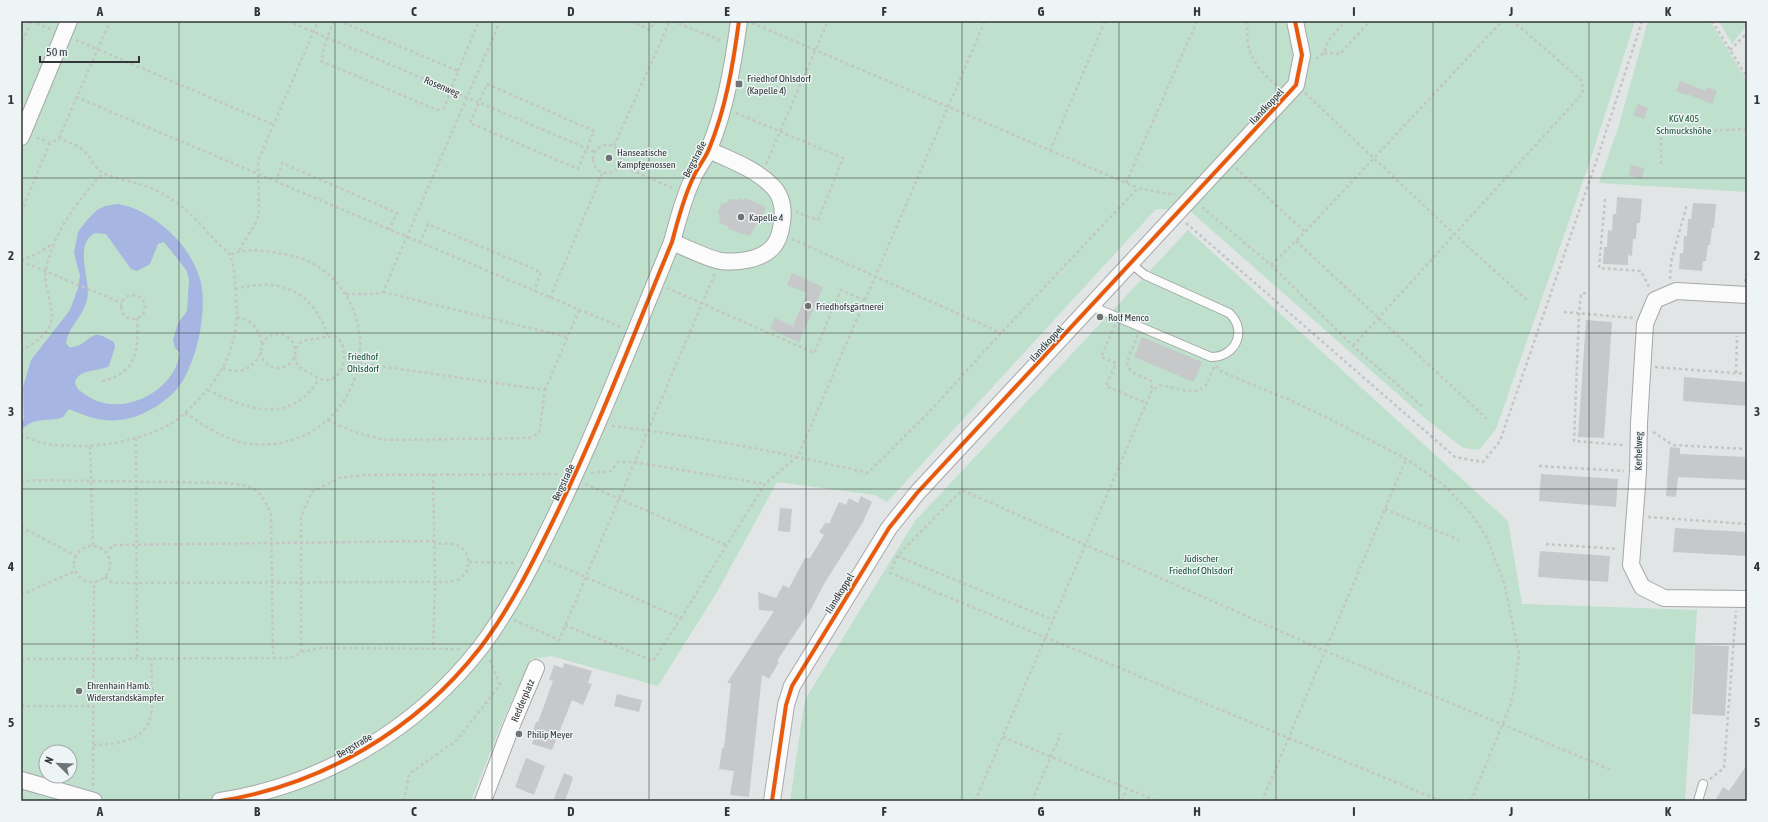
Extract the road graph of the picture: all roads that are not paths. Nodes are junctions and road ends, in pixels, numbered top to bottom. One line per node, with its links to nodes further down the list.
1 (69, 21): 4 (street)
2 (739, 21): 5 (street, Bergstraße)
3 (1295, 21): 7 (street, Ilandkoppel)
4 (22, 134)
5 (709, 150): 6 (street, Bergstraße); 6 (street, Bergstraße)
6 (672, 242): 15 (street, Bergstraße)
7 (1130, 263): 9 (street, Ilandkoppel); 9 (lane)
8 (1747, 295): 10 (street, Kerbelweg)
9 (1091, 306): 17 (street, Ilandkoppel)
10 (1742, 599)
11 (536, 668): 16 (street, Redderplatz)
12 (21, 780): 14 (street)
13 (1703, 784): 18 (lane)
14 (94, 801)
15 (220, 801)
16 (483, 801)
17 (772, 801)
18 (1698, 801)

